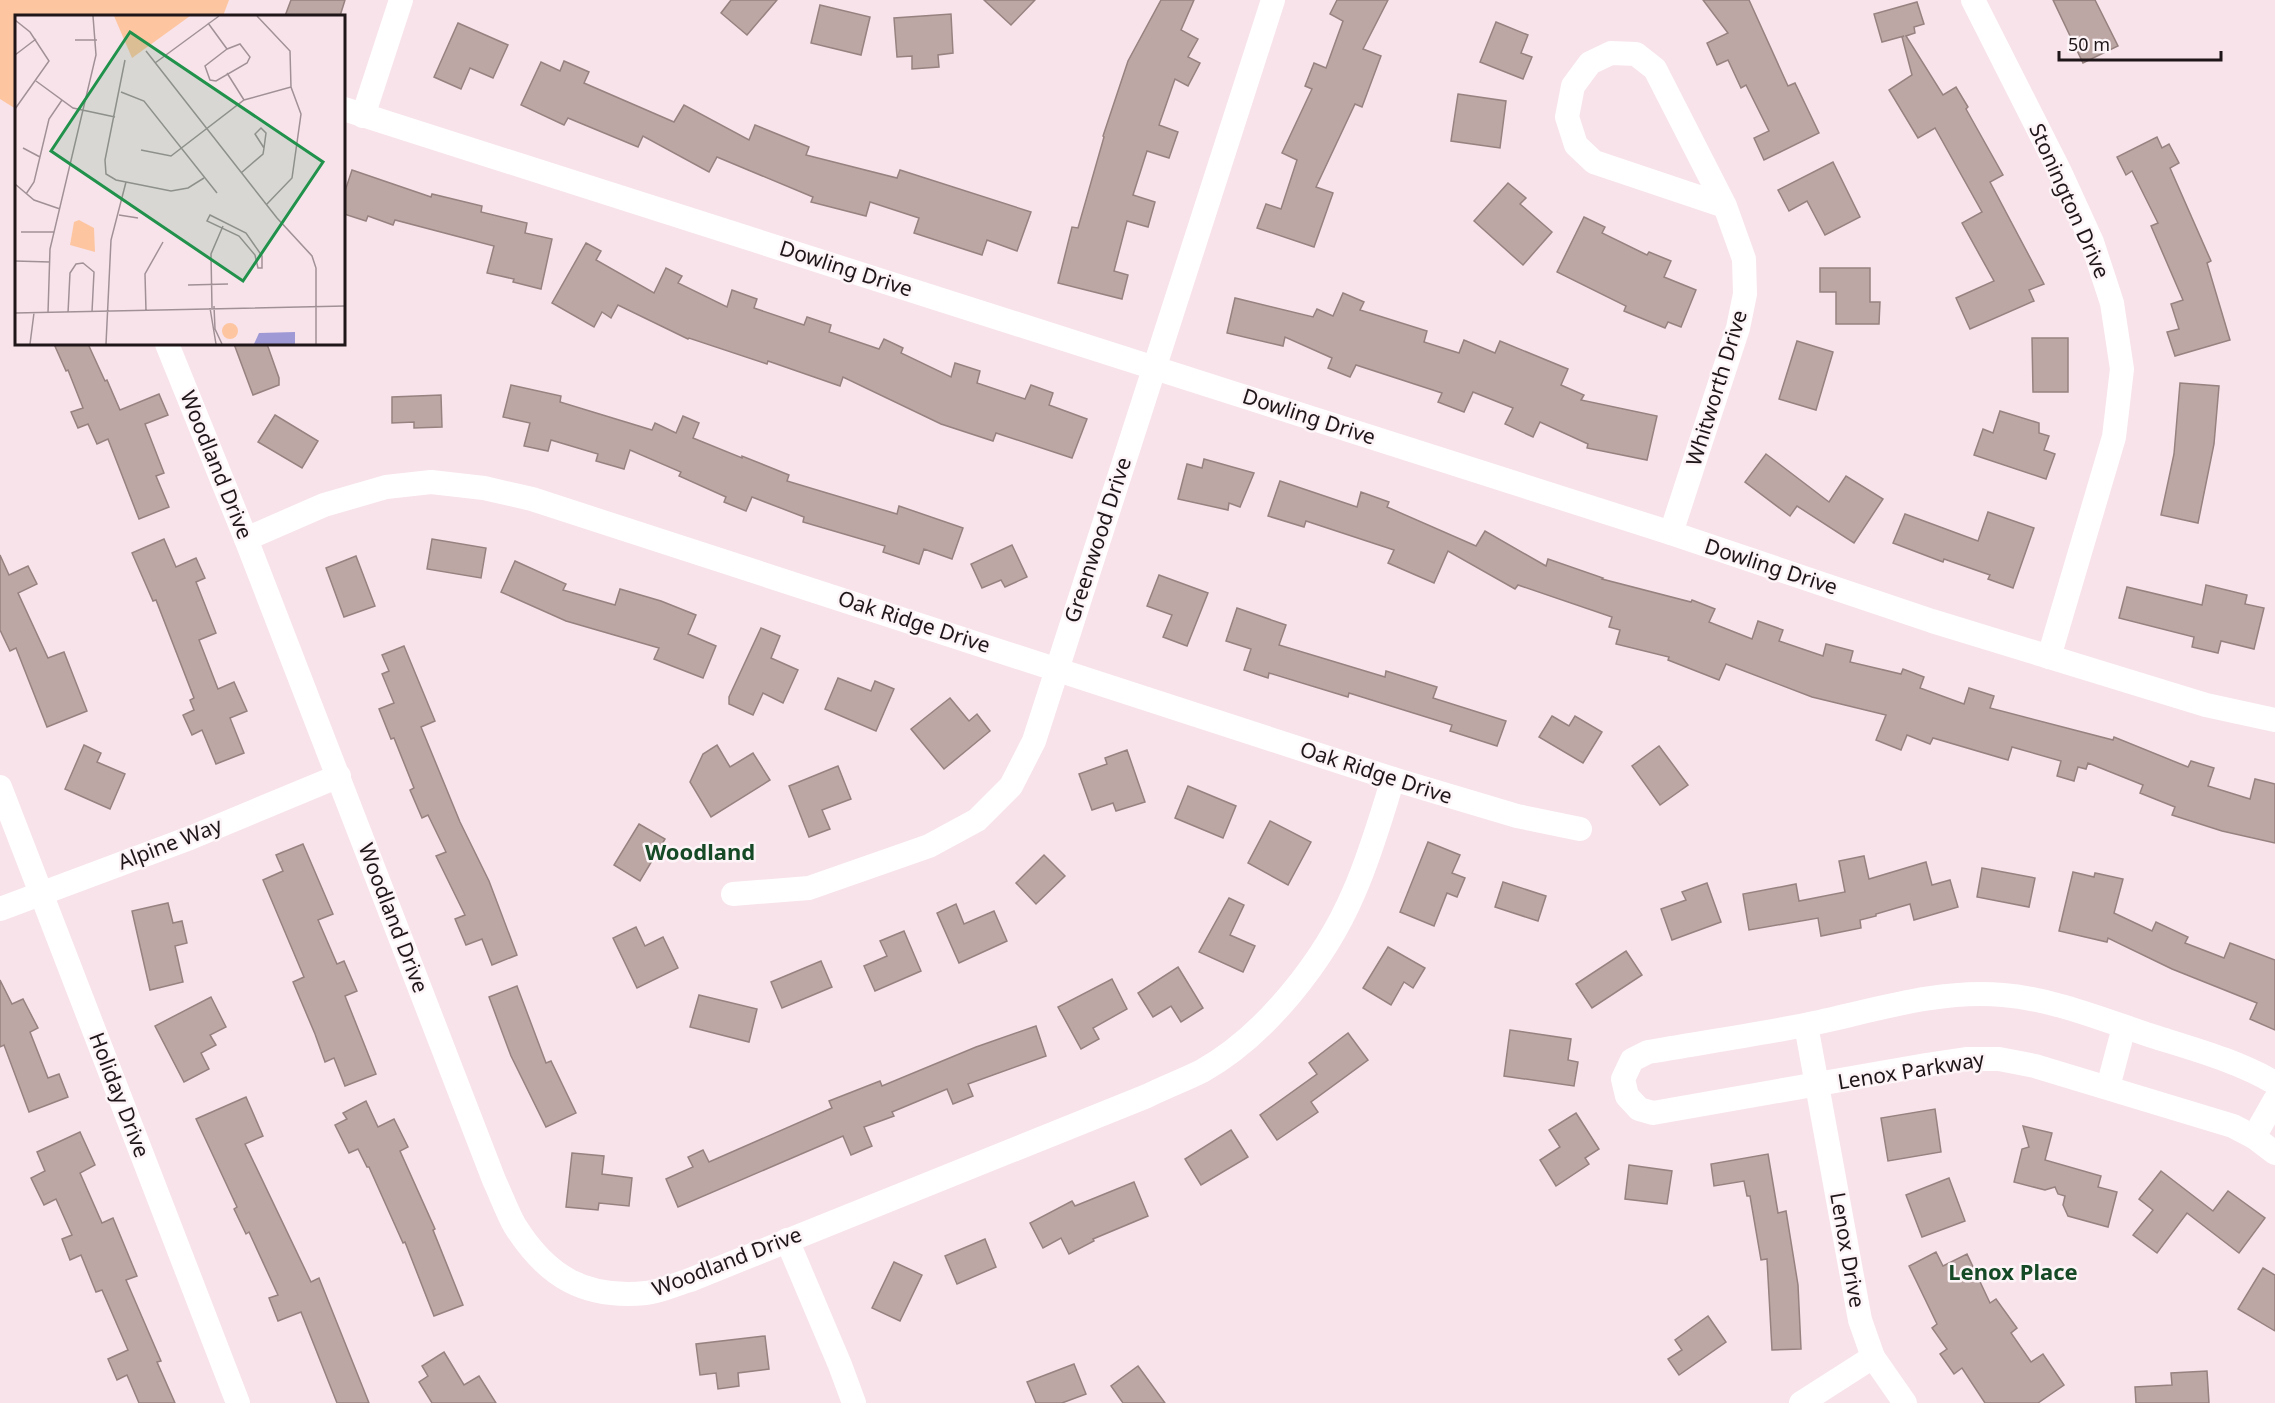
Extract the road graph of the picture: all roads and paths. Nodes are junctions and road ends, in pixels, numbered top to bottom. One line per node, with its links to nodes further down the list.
1 (401, 0): 4 (street)
2 (1273, 0): 7 (street, Greenwood Drive)
3 (1973, 0): 10 (street, Stonington Drive)
4 (353, 113): 7 (street, Dowling Drive)
5 (1725, 206): 5 (street, Whitworth Drive); 8 (street, Whitworth Drive)
6 (167, 345): 9 (street, Woodland Drive)
7 (1153, 367): 8 (street, Dowling Drive); 11 (street, Greenwood Drive)
8 (1671, 533): 10 (street, Dowling Drive)
9 (246, 539): 11 (street, Oak Ridge Drive); 13 (street, Woodland Drive)
10 (2049, 657): 12 (street, Dowling Drive)
11 (1056, 668): 14 (street, Oak Ridge Drive); 18 (street, Greenwood Drive)
12 (2275, 720)
13 (339, 776): 17 (street, Alpine Way); 28 (street, Woodland Drive)
14 (1393, 779): 16 (street, Oak Ridge Drive); 28 (street, Woodland Drive)
15 (0, 787): 17 (street, Holiday Drive)
16 (1580, 829)
17 (42, 894): 19 (street, Alpine Way); 30 (street, Holiday Drive)
18 (733, 894)
19 (0, 909)
20 (1806, 1025): 21 (street, Lenox Parkway); 23 (street, Lenox Parkway); 23 (street, Lenox Parkway)
21 (2124, 1027): 22 (street, Lenox Parkway); 24 (street)
22 (2275, 1083)
23 (1818, 1085): 24 (street, Lenox Parkway); 29 (street, Lenox Drive)
24 (2108, 1087): 26 (street, Lenox Parkway)
25 (2275, 1100): 26 (street)
26 (2254, 1137): 27 (street, Lenox Parkway)
27 (2275, 1153)
28 (787, 1240): 31 (street)
29 (1874, 1358): 32 (street); 33 (street, Lenox Drive)
30 (238, 1403)
31 (854, 1403)
32 (1801, 1403)
33 (1905, 1403)

